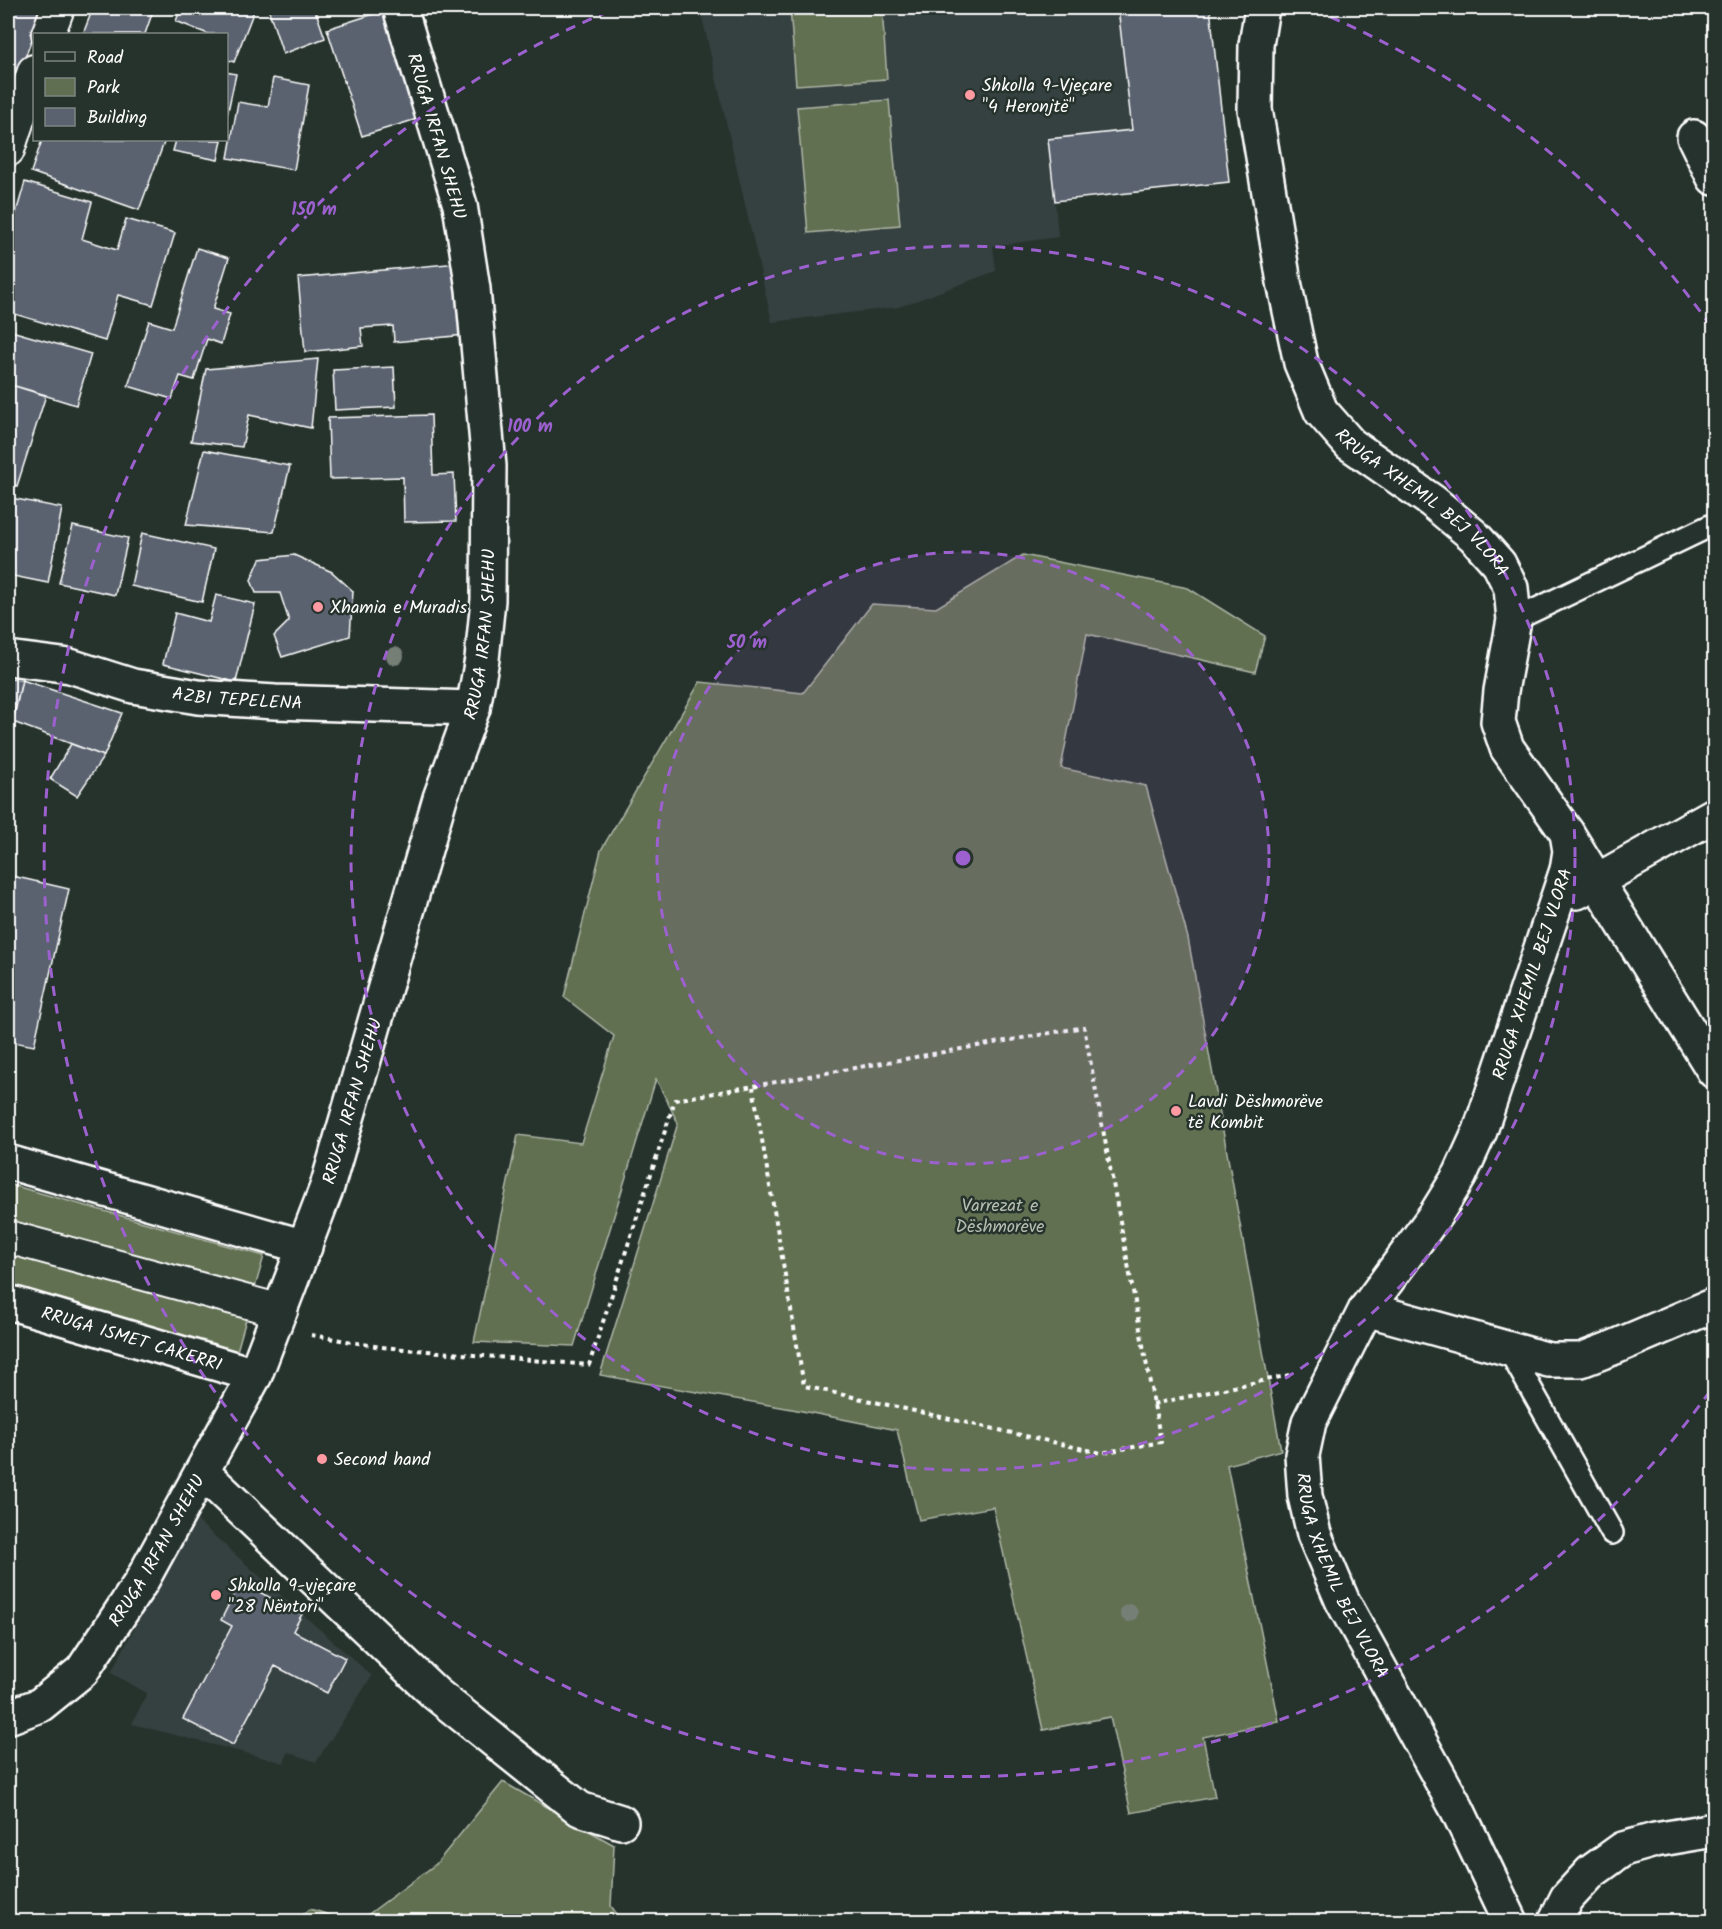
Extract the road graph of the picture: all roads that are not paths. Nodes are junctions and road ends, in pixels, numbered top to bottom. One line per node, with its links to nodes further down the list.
1 (58, 8): 4 (street)
2 (400, 8): 13 (street, RRUGA IRFAN SHEHU)
3 (1262, 8): 11 (street, RRUGA XHEMIL BEJ VLORA)
4 (48, 33)
5 (33, 72): 6 (street)
6 (14, 102): 8 (street)
7 (1694, 137): 9 (street)
8 (8, 150)
9 (1714, 178)
10 (1714, 524): 11 (lane)
11 (1514, 620): 15 (street, RRUGA XHEMIL BEJ VLORA)
12 (8, 658): 13 (street, AZBI TEPELENA)
13 (473, 708): 21 (street, RRUGA IRFAN SHEHU)
14 (1714, 815): 16 (street)
15 (1567, 833): 16 (street); 17 (street, RRUGA XHEMIL BEJ VLORA)
16 (1596, 880): 17 (street); 18 (street)
17 (1554, 905): 24 (street, RRUGA XHEMIL BEJ VLORA)
18 (1714, 1071)
19 (8, 1162): 21 (street)
20 (8, 1237): 25 (street)
21 (305, 1247): 25 (street, RRUGA IRFAN SHEHU)
22 (8, 1302): 27 (street, RRUGA ISMET CAKERRI)
23 (1714, 1305): 26 (street)
24 (1365, 1309): 26 (street); 33 (street, RRUGA XHEMIL BEJ VLORA)
25 (277, 1320): 27 (street, RRUGA IRFAN SHEHU)
26 (1509, 1350): 29 (lane)
27 (255, 1375): 28 (street, RRUGA IRFAN SHEHU)
28 (202, 1472): 30 (street, RRUGA IRFAN SHEHU); 31 (street)
29 (1612, 1533)
30 (8, 1717)
31 (621, 1821)
32 (1714, 1830): 34 (street)
33 (1511, 1922)
34 (1555, 1922)

